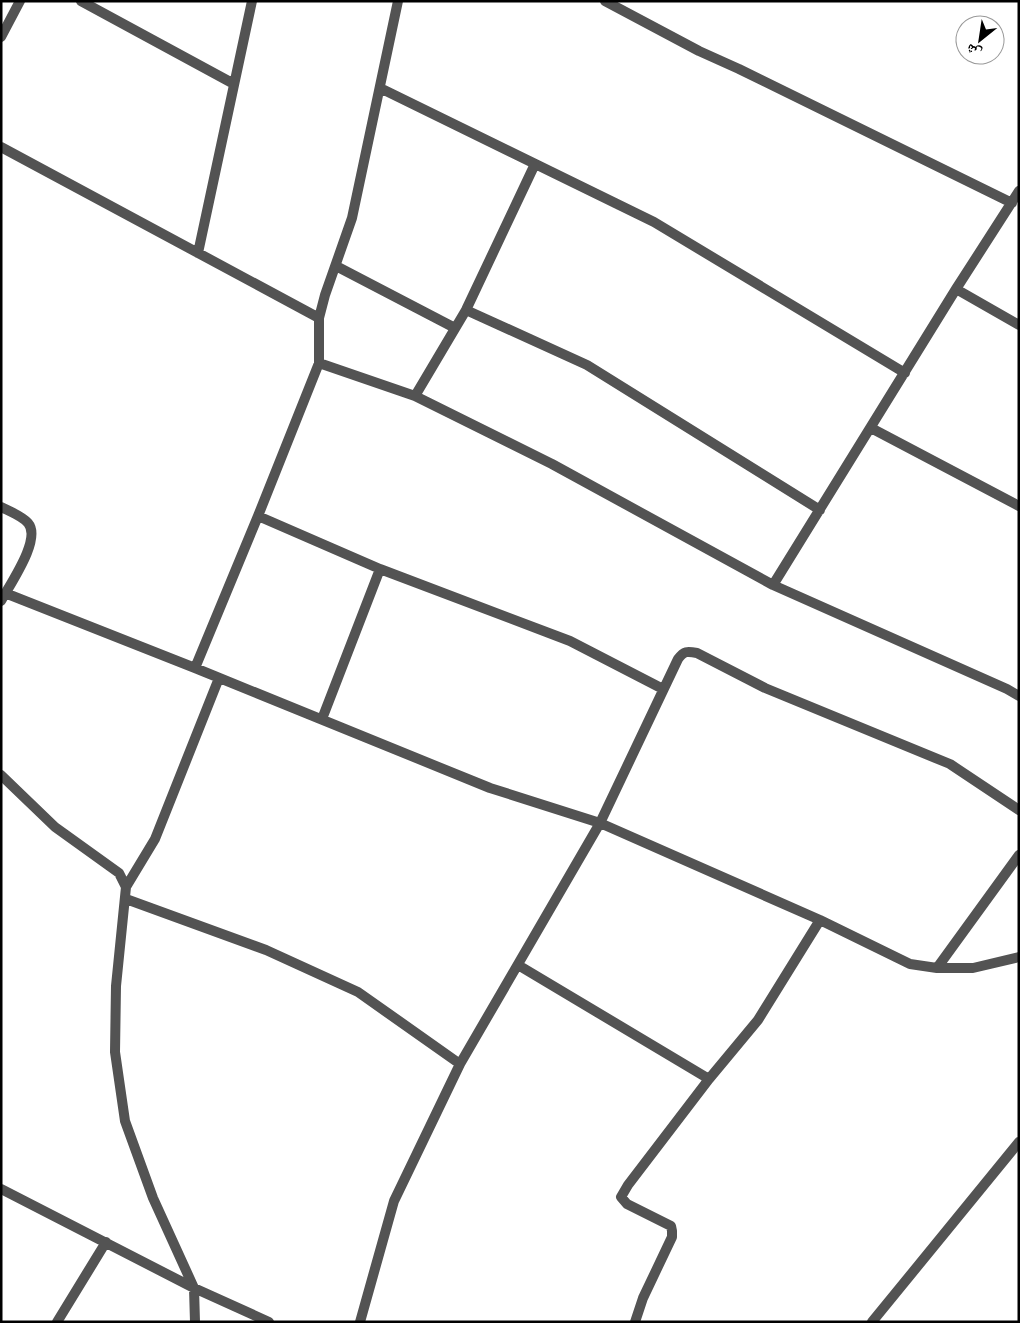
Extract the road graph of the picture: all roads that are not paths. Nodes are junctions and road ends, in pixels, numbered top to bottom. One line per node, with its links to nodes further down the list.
1 (20, 1): 6 (street)
2 (81, 1): 7 (street)
3 (252, 1): 7 (street)
4 (398, 1): 8 (street)
5 (605, 1): 12 (street)
6 (1, 37)
7 (234, 84): 13 (street)
8 (380, 88): 10 (street); 14 (street)
9 (1, 147): 13 (street)
10 (535, 164): 16 (street); 21 (street)
11 (1019, 191): 12 (street)
12 (1012, 203): 15 (street)
13 (198, 253): 17 (street)
14 (336, 266): 17 (street); 19 (street)
15 (956, 288): 18 (street); 21 (street)
16 (466, 310): 19 (street); 26 (street)
17 (319, 318): 20 (street)
18 (1019, 325)
19 (455, 328): 22 (street)
20 (319, 363): 22 (street); 27 (street)
21 (905, 373): 23 (street)
22 (415, 396): 29 (street)
23 (872, 428): 24 (street); 26 (street)
24 (1019, 506)
25 (1, 507): 30 (street)
26 (820, 510): 29 (street)
27 (258, 516): 28 (street); 31 (street)
28 (380, 569): 33 (street); 35 (street)
29 (773, 585): 34 (street)
30 (3, 597): 31 (street)
31 (195, 668): 32 (street)
32 (219, 678): 35 (street); 40 (street)
33 (663, 689): 37 (street); 38 (street)
34 (1019, 696)
35 (322, 719): 38 (street)
36 (1, 775): 40 (street)
37 (1019, 810)
38 (600, 823): 42 (street); 44 (street)
39 (1019, 855): 45 (street)
40 (126, 887): 41 (street)
41 (126, 900): 46 (street); 51 (street)
42 (820, 920): 45 (street); 47 (street)
43 (1019, 957): 45 (street)
44 (518, 965): 46 (street); 47 (street)
45 (937, 968)
46 (460, 1064): 55 (street)
47 (709, 1079): 56 (street)
48 (1019, 1142): 57 (street)
49 (1, 1189): 50 (street)
50 (106, 1242): 51 (street); 52 (street)
51 (194, 1288): 53 (street); 54 (street)
52 (58, 1322)
53 (195, 1322)
54 (269, 1322)
55 (360, 1322)
56 (635, 1322)
57 (872, 1322)

